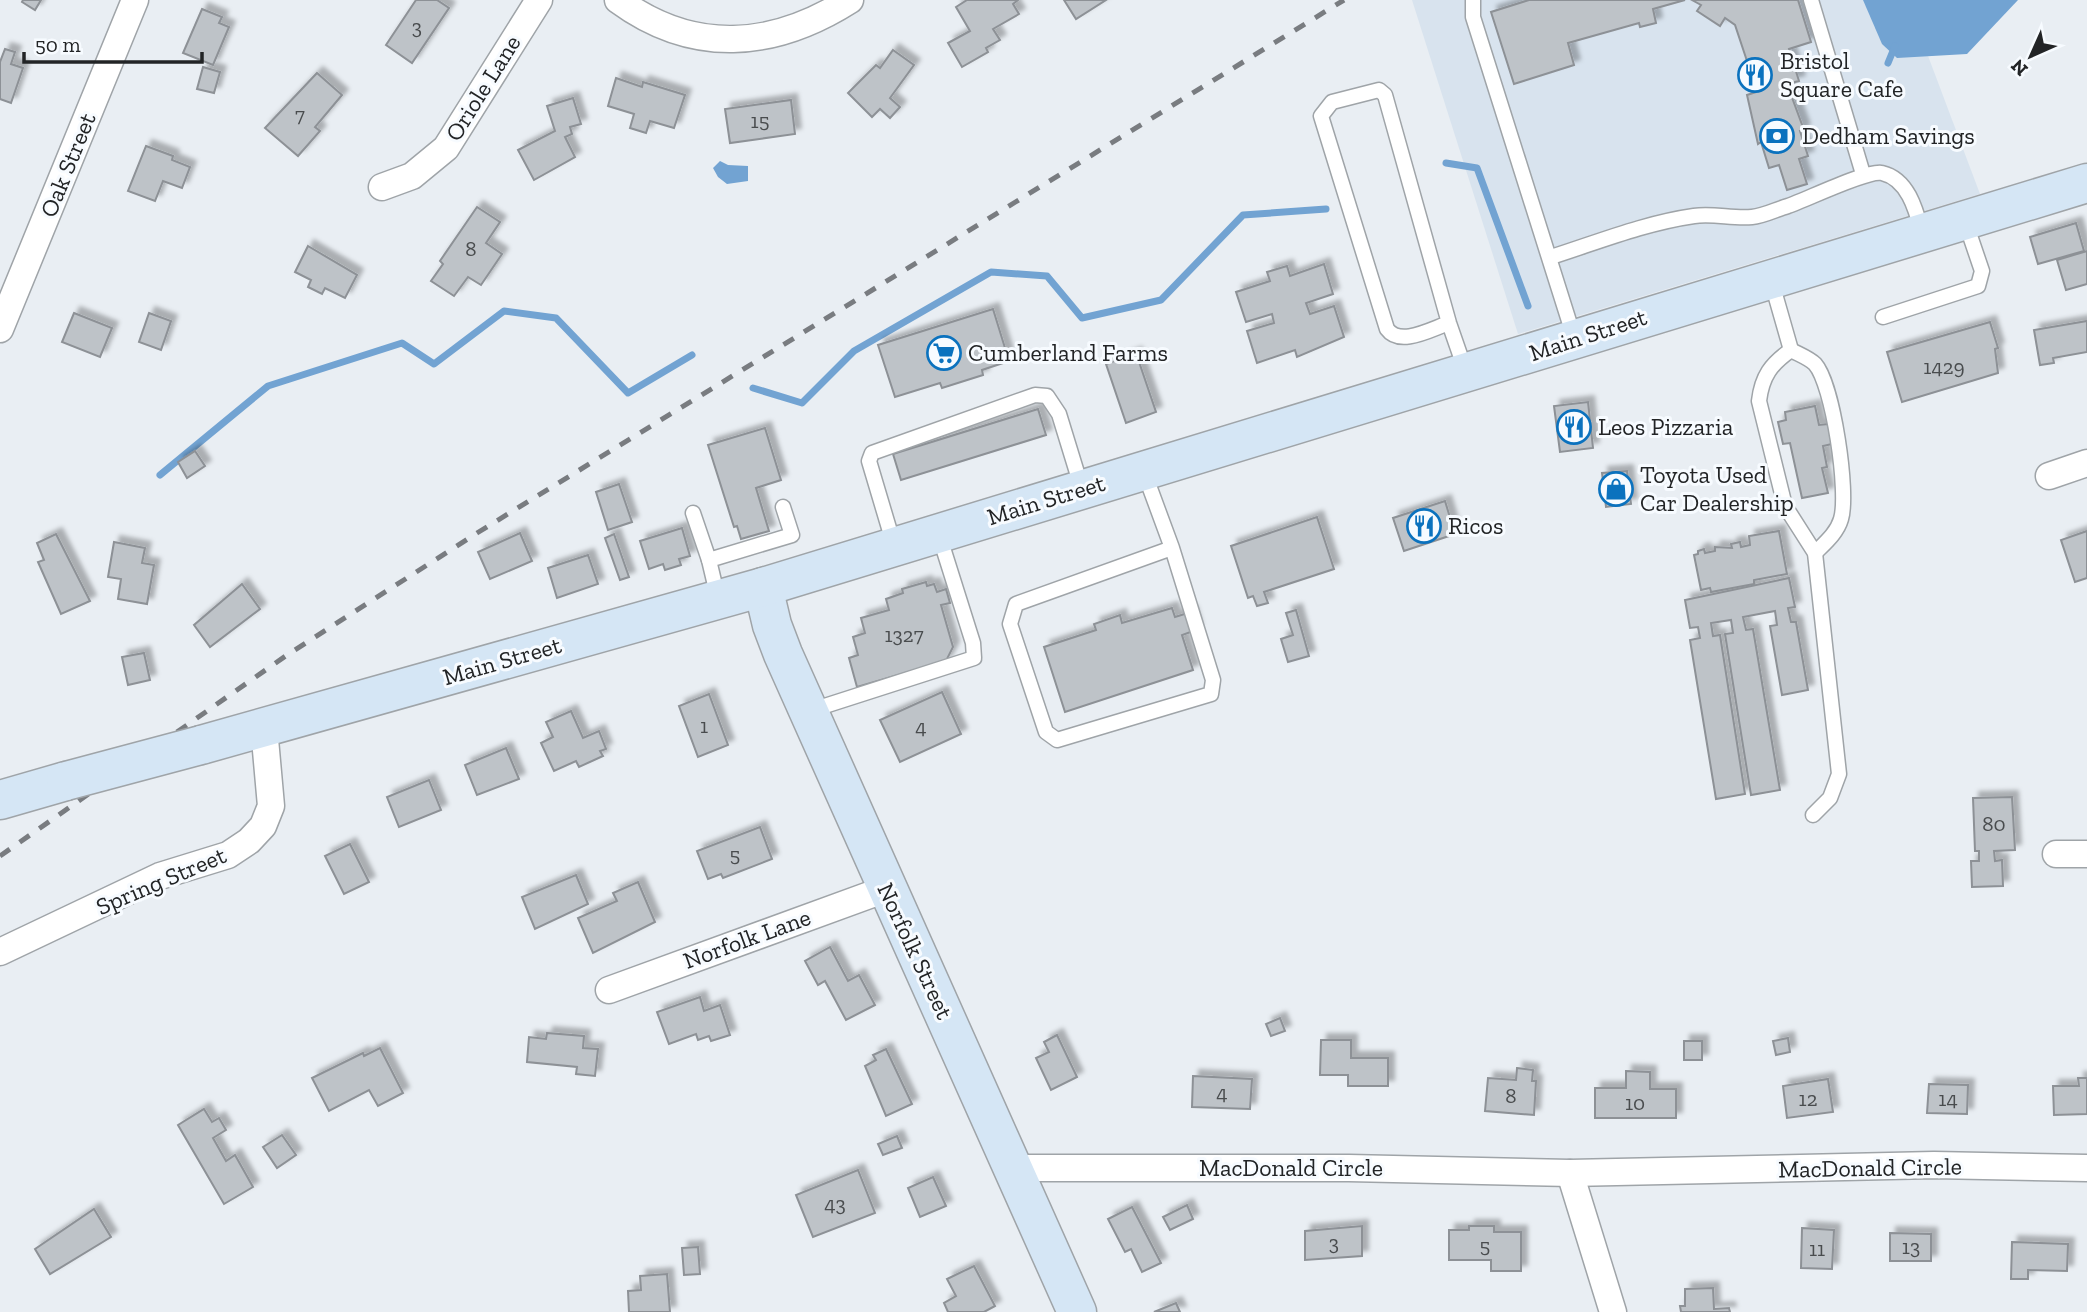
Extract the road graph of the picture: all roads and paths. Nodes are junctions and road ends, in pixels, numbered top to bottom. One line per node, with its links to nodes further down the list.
1 (135, 0): 16 (street, Oak Street)
2 (539, 0): 9 (street, Oriole Lane)
3 (618, 0): 4 (street)
4 (850, 0)
5 (1474, 0): 12 (lane)
6 (1811, 0): 7 (lane)
7 (1863, 174): 11 (lane); 12 (lane)
8 (2087, 183): 10 (main road, Main Street)
9 (382, 187)
10 (1964, 220): 11 (main road, Main Street); 14 (lane)
11 (1922, 233): 13 (main road, Main Street)
12 (1551, 257): 17 (lane)
13 (1771, 278): 17 (main road, Main Street); 18 (lane)
14 (1883, 317)
15 (1449, 323): 15 (lane); 19 (lane)
16 (0, 329)
17 (1575, 339): 19 (main road, Main Street)
18 (1791, 350): 29 (lane); 29 (lane)
19 (1466, 373): 21 (main road, Main Street)
20 (2087, 463): 22 (street)
21 (1143, 470): 23 (main road, Main Street); 28 (lane)
22 (2049, 476)
23 (1082, 489): 26 (main road, Main Street); 27 (lane)
24 (783, 507): 30 (lane)
25 (693, 513): 30 (lane)
26 (938, 533): 27 (main road, Main Street); 33 (lane)
27 (894, 547): 31 (main road, Main Street)
28 (1172, 548): 28 (lane)
29 (1815, 553): 36 (lane)
30 (709, 560): 32 (lane)
31 (763, 587): 32 (main road, Main Street); 33 (main road, Norfolk Street)
32 (718, 600): 34 (main road, Main Street)
33 (808, 712): 39 (main road, Norfolk Street)
34 (264, 728): 35 (main road, Main Street, bridge); 40 (street, Spring Street)
35 (0, 800)
36 (1813, 815)
37 (2056, 854): 38 (street)
38 (2087, 854)
39 (886, 889): 41 (street, Norfolk Lane); 42 (main road, Norfolk Street)
40 (0, 952)
41 (609, 989)
42 (1013, 1168): 44 (street, MacDonald Circle); 45 (main road, Norfolk Street)
43 (2087, 1168): 44 (street, MacDonald Circle)
44 (1570, 1173): 46 (street)
45 (1077, 1312)
46 (1613, 1312)

